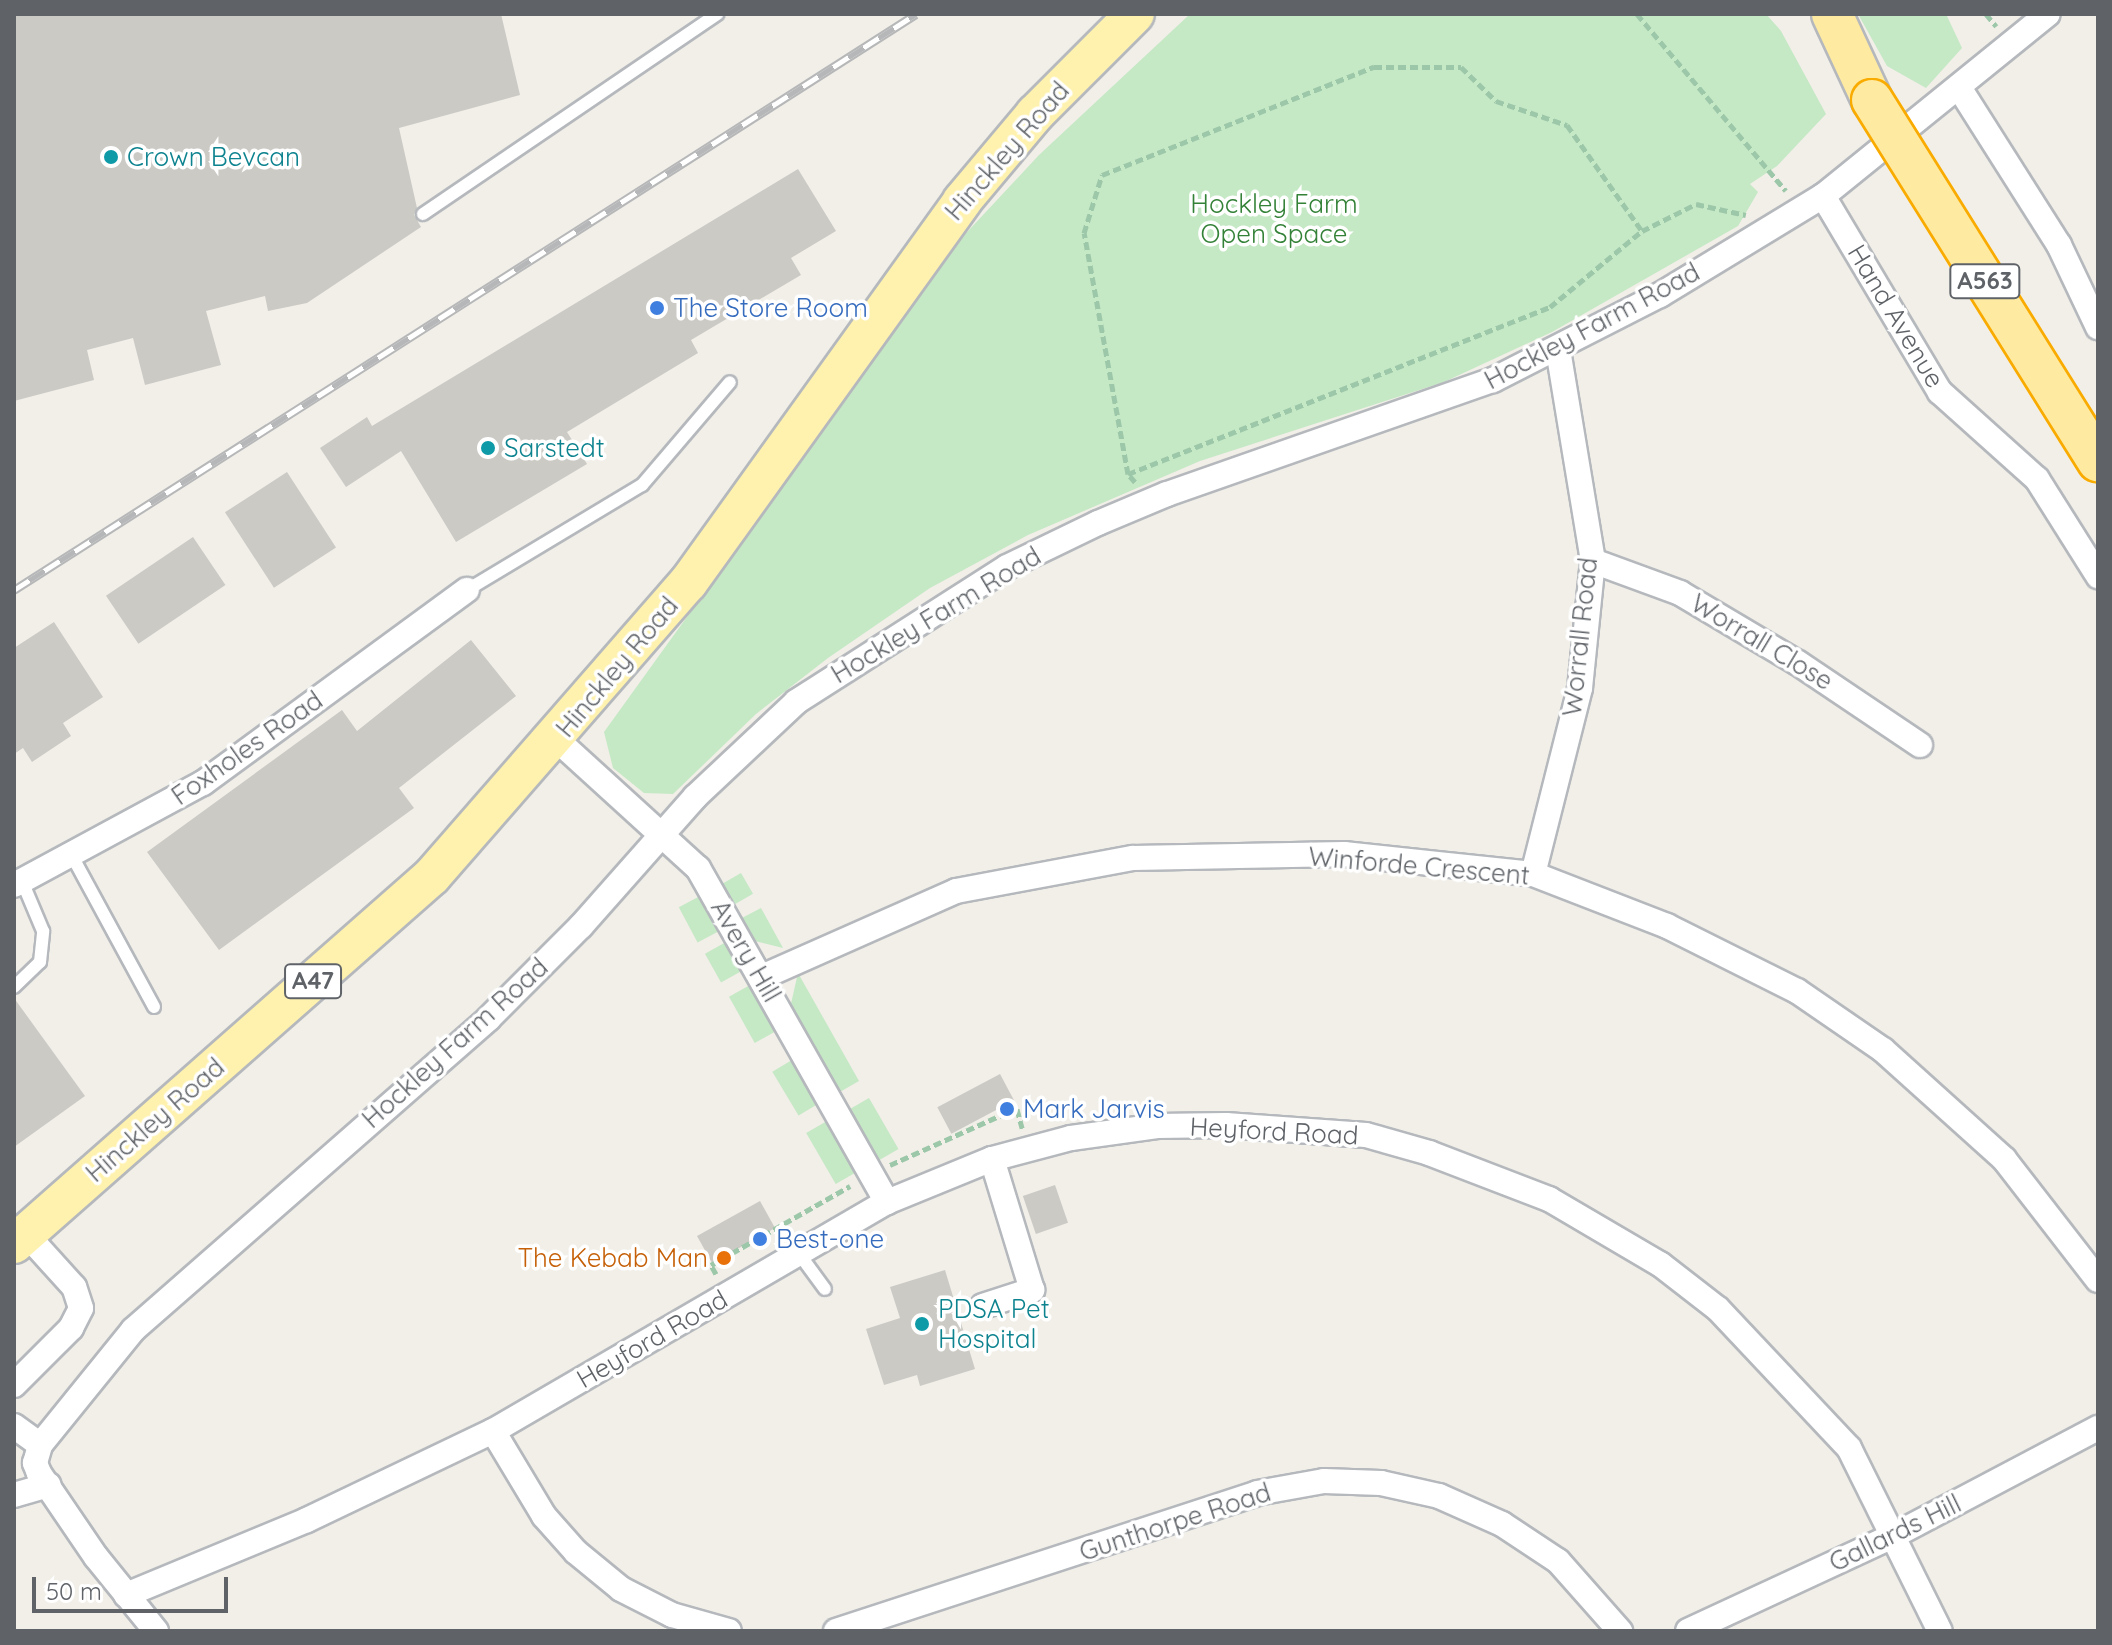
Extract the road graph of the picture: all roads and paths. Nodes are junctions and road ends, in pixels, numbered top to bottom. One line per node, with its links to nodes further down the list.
1 (717, 14): 11 (lane)
2 (1135, 14): 23 (main road, Hinckley Road / A47)
3 (1637, 14): 10 (path)
4 (1802, 14): 7 (highway, A563)
5 (1832, 14): 7 (highway, A563)
6 (2048, 14): 8 (street, Hockley Farm Road)
7 (1852, 64): 17 (highway, A563, bridge)
8 (1960, 89): 9 (street, Hockley Farm Road); 14 (street)
9 (1823, 196): 12 (street, Hockley Farm Road); 21 (street, Hand Avenue)
10 (1775, 200)
11 (423, 214)
12 (1755, 225): 13 (path); 15 (street, Hockley Farm Road)
13 (1642, 231): 18 (path); 18 (path)
14 (2098, 327)
15 (1558, 350): 19 (street, Hockley Farm Road); 20 (street, Worrall Road)
16 (730, 382): 22 (lane)
17 (2098, 461)
18 (1128, 474): 19 (path)
19 (1149, 501): 25 (street, Hockley Farm Road)
20 (1593, 561): 24 (street, Worrall Close); 27 (street, Worrall Road)
21 (2098, 576)
22 (467, 590): 26 (street, Foxholes Road)
23 (556, 739): 25 (street, Avery Hill); 36 (main road, Hinckley Road / A47)
24 (1920, 745)
25 (663, 833): 29 (street, Avery Hill); 45 (street, Hockley Farm Road)
26 (71, 854): 28 (street, Foxholes Road); 31 (lane)
27 (1533, 874): 29 (street, Winforde Crescent); 38 (street, Winforde Crescent)
28 (18, 883): 30 (lane)
29 (762, 977): 35 (street, Avery Hill)
30 (14, 987)
31 (154, 1007)
32 (1018, 1114): 33 (path)
33 (1022, 1125)
34 (992, 1159): 35 (street, Heyford Road); 40 (street); 48 (street, Heyford Road)
35 (887, 1202): 37 (street, Heyford Road)
36 (20, 1239): 41 (street)
37 (800, 1255): 39 (lane); 44 (street, Heyford Road)
38 (2098, 1280)
39 (825, 1289)
40 (983, 1306)
41 (14, 1385)
42 (14, 1426): 45 (street)
43 (2098, 1428): 48 (street, Gallards Hill)
44 (493, 1431): 49 (street, Heyford Road); 51 (street)
45 (40, 1445): 46 (street)
46 (49, 1485): 47 (street); 49 (street)
47 (14, 1495)
48 (1893, 1536): 54 (street, Gallards Hill); 55 (street, Heyford Road)
49 (126, 1595): 50 (street)
50 (156, 1631)
51 (729, 1631)
52 (836, 1631): 53 (street, Gunthorpe Road)
53 (1620, 1631)
54 (1688, 1631)
55 (1940, 1631)

